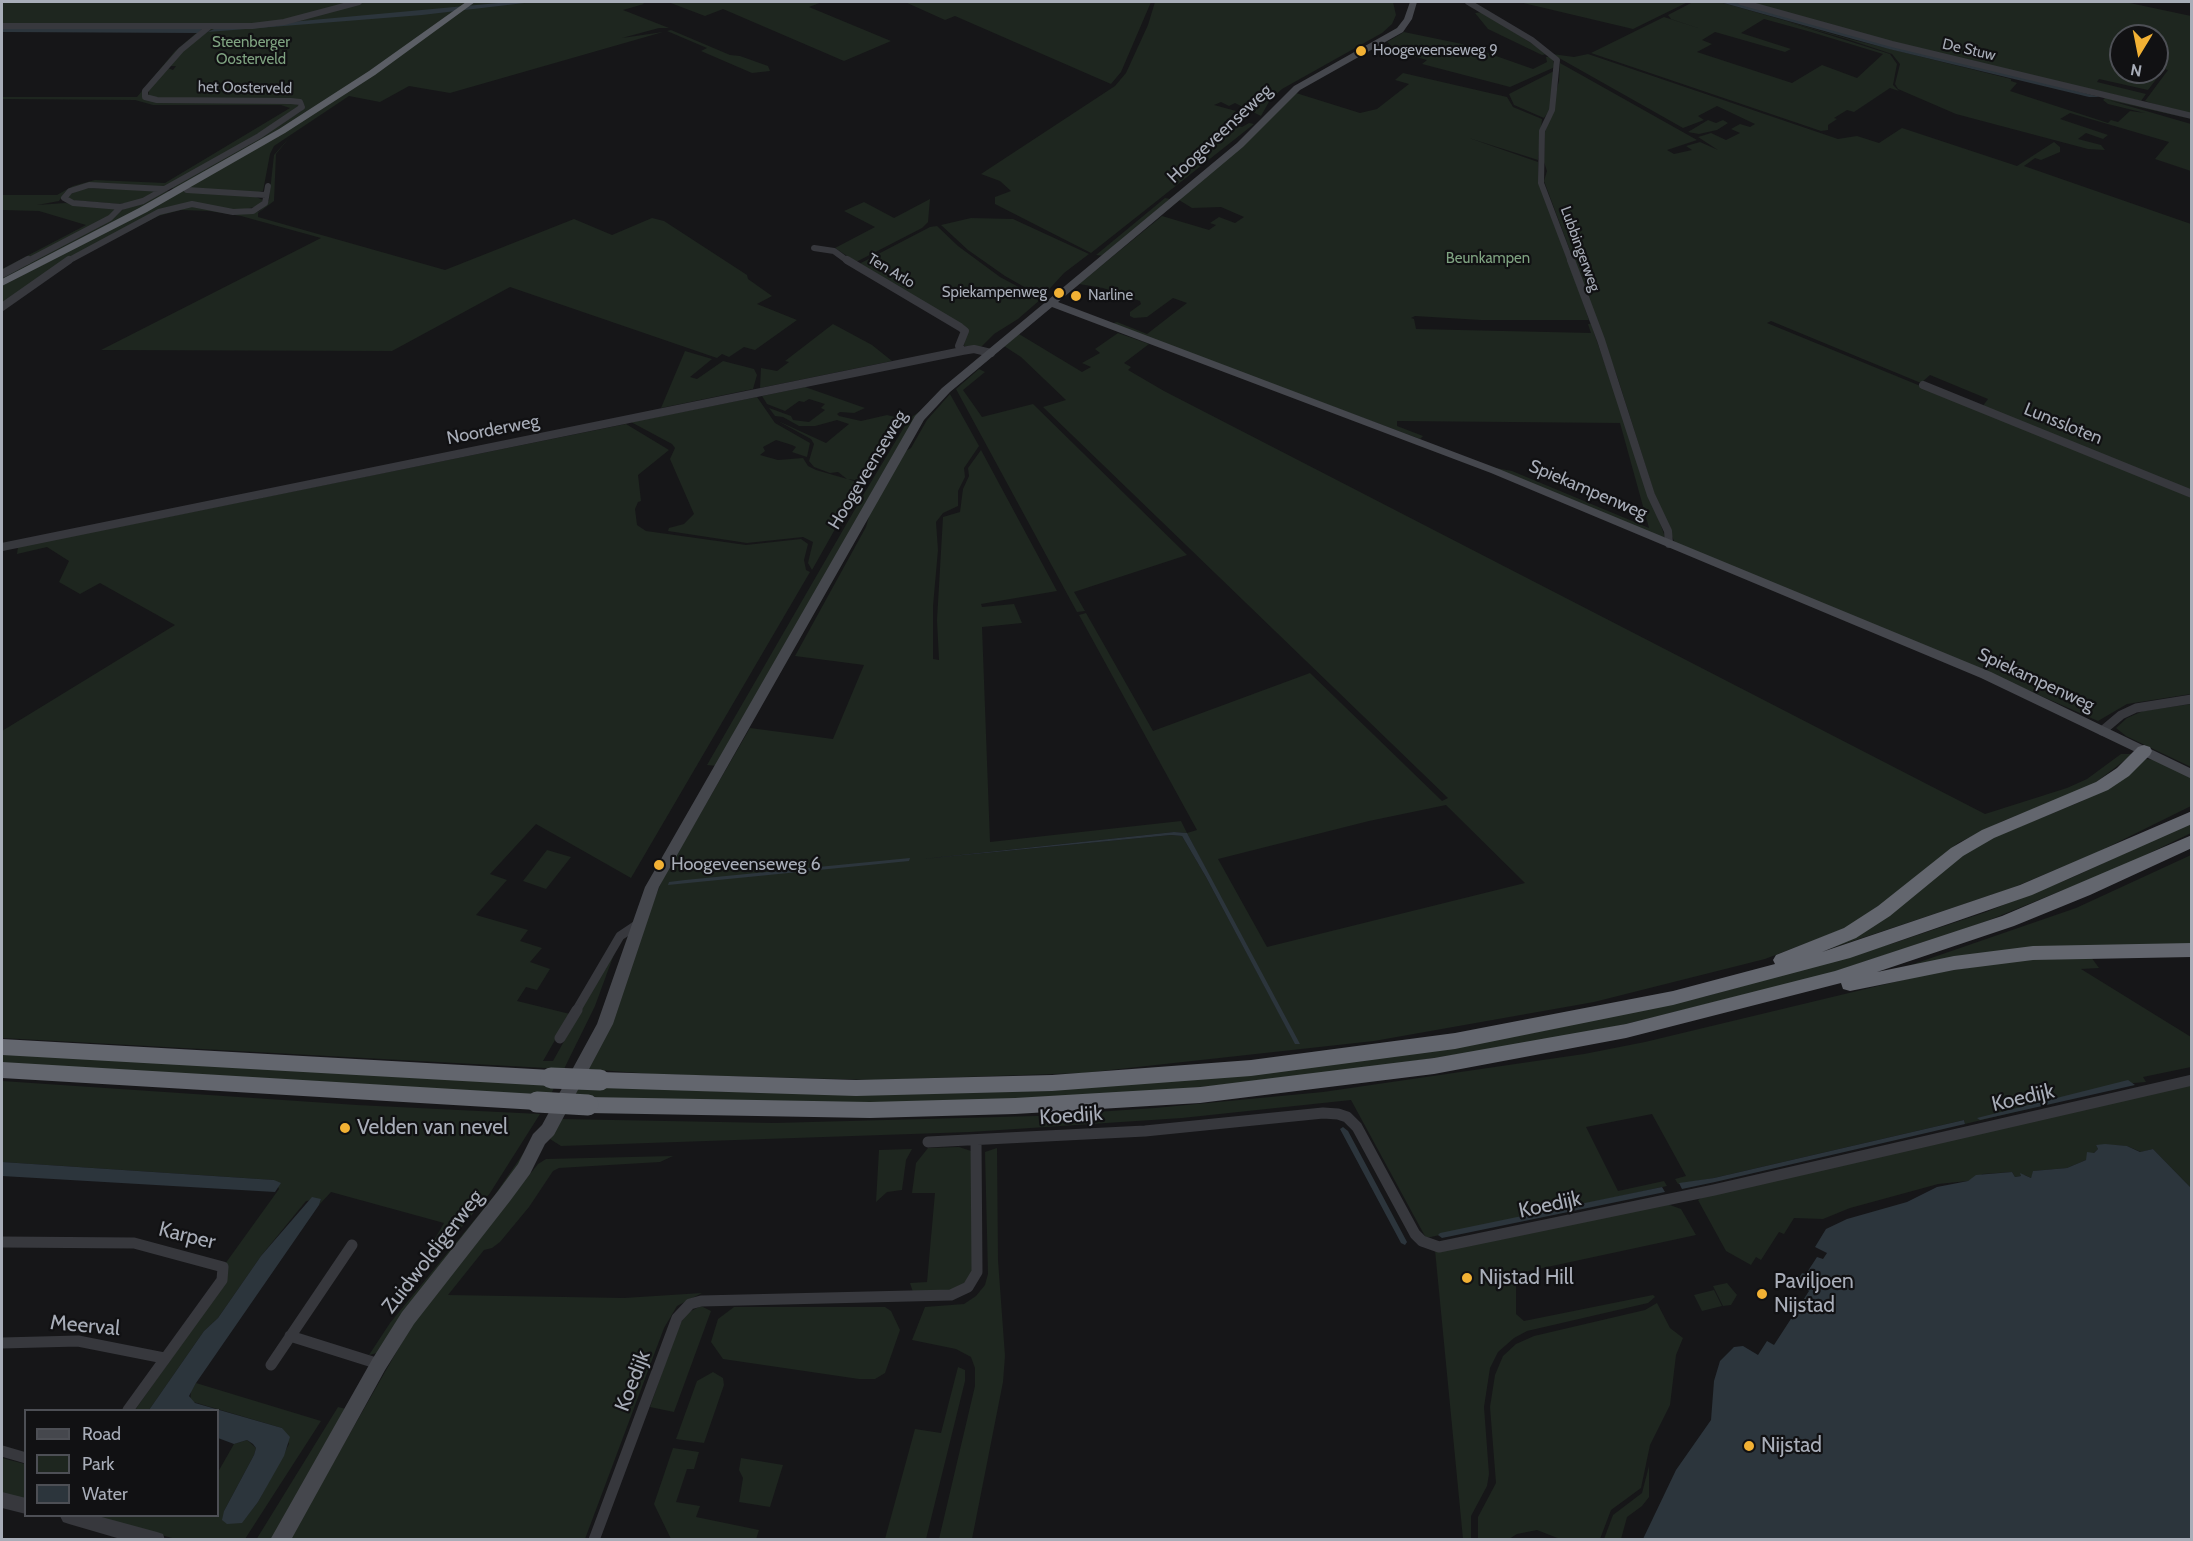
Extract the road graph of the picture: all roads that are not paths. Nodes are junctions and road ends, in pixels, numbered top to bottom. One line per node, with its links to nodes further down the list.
1 (358, 2): 7 (street)
2 (1413, 2): 17 (main road, Hoogeveenseweg)
3 (1468, 2): 23 (street, Lubbingerweg)
4 (1742, 2): 8 (street, De Stuw)
5 (470, 3): 16 (highway)
6 (2, 26): 7 (street)
7 (208, 27): 13 (street, het Oosterveld)
8 (2192, 117)
9 (268, 186): 12 (street)
10 (162, 189): 13 (street, het Oosterveld)
11 (186, 190): 12 (street)
12 (266, 195): 18 (street)
13 (121, 207): 15 (street, het Oosterveld)
14 (814, 248): 19 (street, Ten Arlo)
15 (2, 274)
16 (2, 283)
17 (1051, 303): 20 (main road, Hoogeveenseweg); 23 (main road, Spiekampenweg)
18 (2, 307)
19 (962, 351): 20 (street, Noorderweg); 24 (street, Noorderweg)
20 (991, 353): 31 (main road, Hoogeveenseweg)
21 (1923, 385): 22 (street, Lunssloten)
22 (2192, 494)
23 (1669, 544): 26 (main road, Spiekampenweg)
24 (2, 547)
25 (2192, 699): 26 (street)
26 (2102, 731): 27 (main road, Spiekampenweg)
27 (2144, 751): 28 (main road, Spiekampenweg); 34 (highway)
28 (2192, 775)
29 (2192, 816): 34 (highway)
30 (2192, 841): 33 (highway)
31 (638, 924): 35 (street, Hoogeveenseweg); 39 (main road, Hoogeveenseweg)
32 (2192, 950): 33 (highway)
33 (1763, 998): 37 (highway, bridge)
34 (1619, 1010): 36 (highway, bridge)
35 (560, 1038)
36 (2, 1047)
37 (2, 1070)
38 (2192, 1080): 40 (street, Koedijk)
39 (556, 1115): 47 (main road, Zuidwoldigerweg)
40 (976, 1141): 41 (street, Koedijk); 57 (street, Koedijk)
41 (928, 1142)
42 (2, 1242): 46 (street, Karper)
43 (351, 1245): 44 (street)
44 (291, 1336): 47 (street); 48 (street)
45 (2, 1343): 46 (street, Meerval)
46 (164, 1358): 49 (street, Karper)
47 (379, 1364): 56 (main road, Zuidwoldigerweg)
48 (271, 1365)
49 (129, 1409)
50 (2, 1451): 51 (street)
51 (24, 1457)
52 (2, 1500): 53 (street)
53 (24, 1506)
54 (76, 1517): 55 (street)
55 (157, 1539)
56 (280, 1539)
57 (594, 1539)

